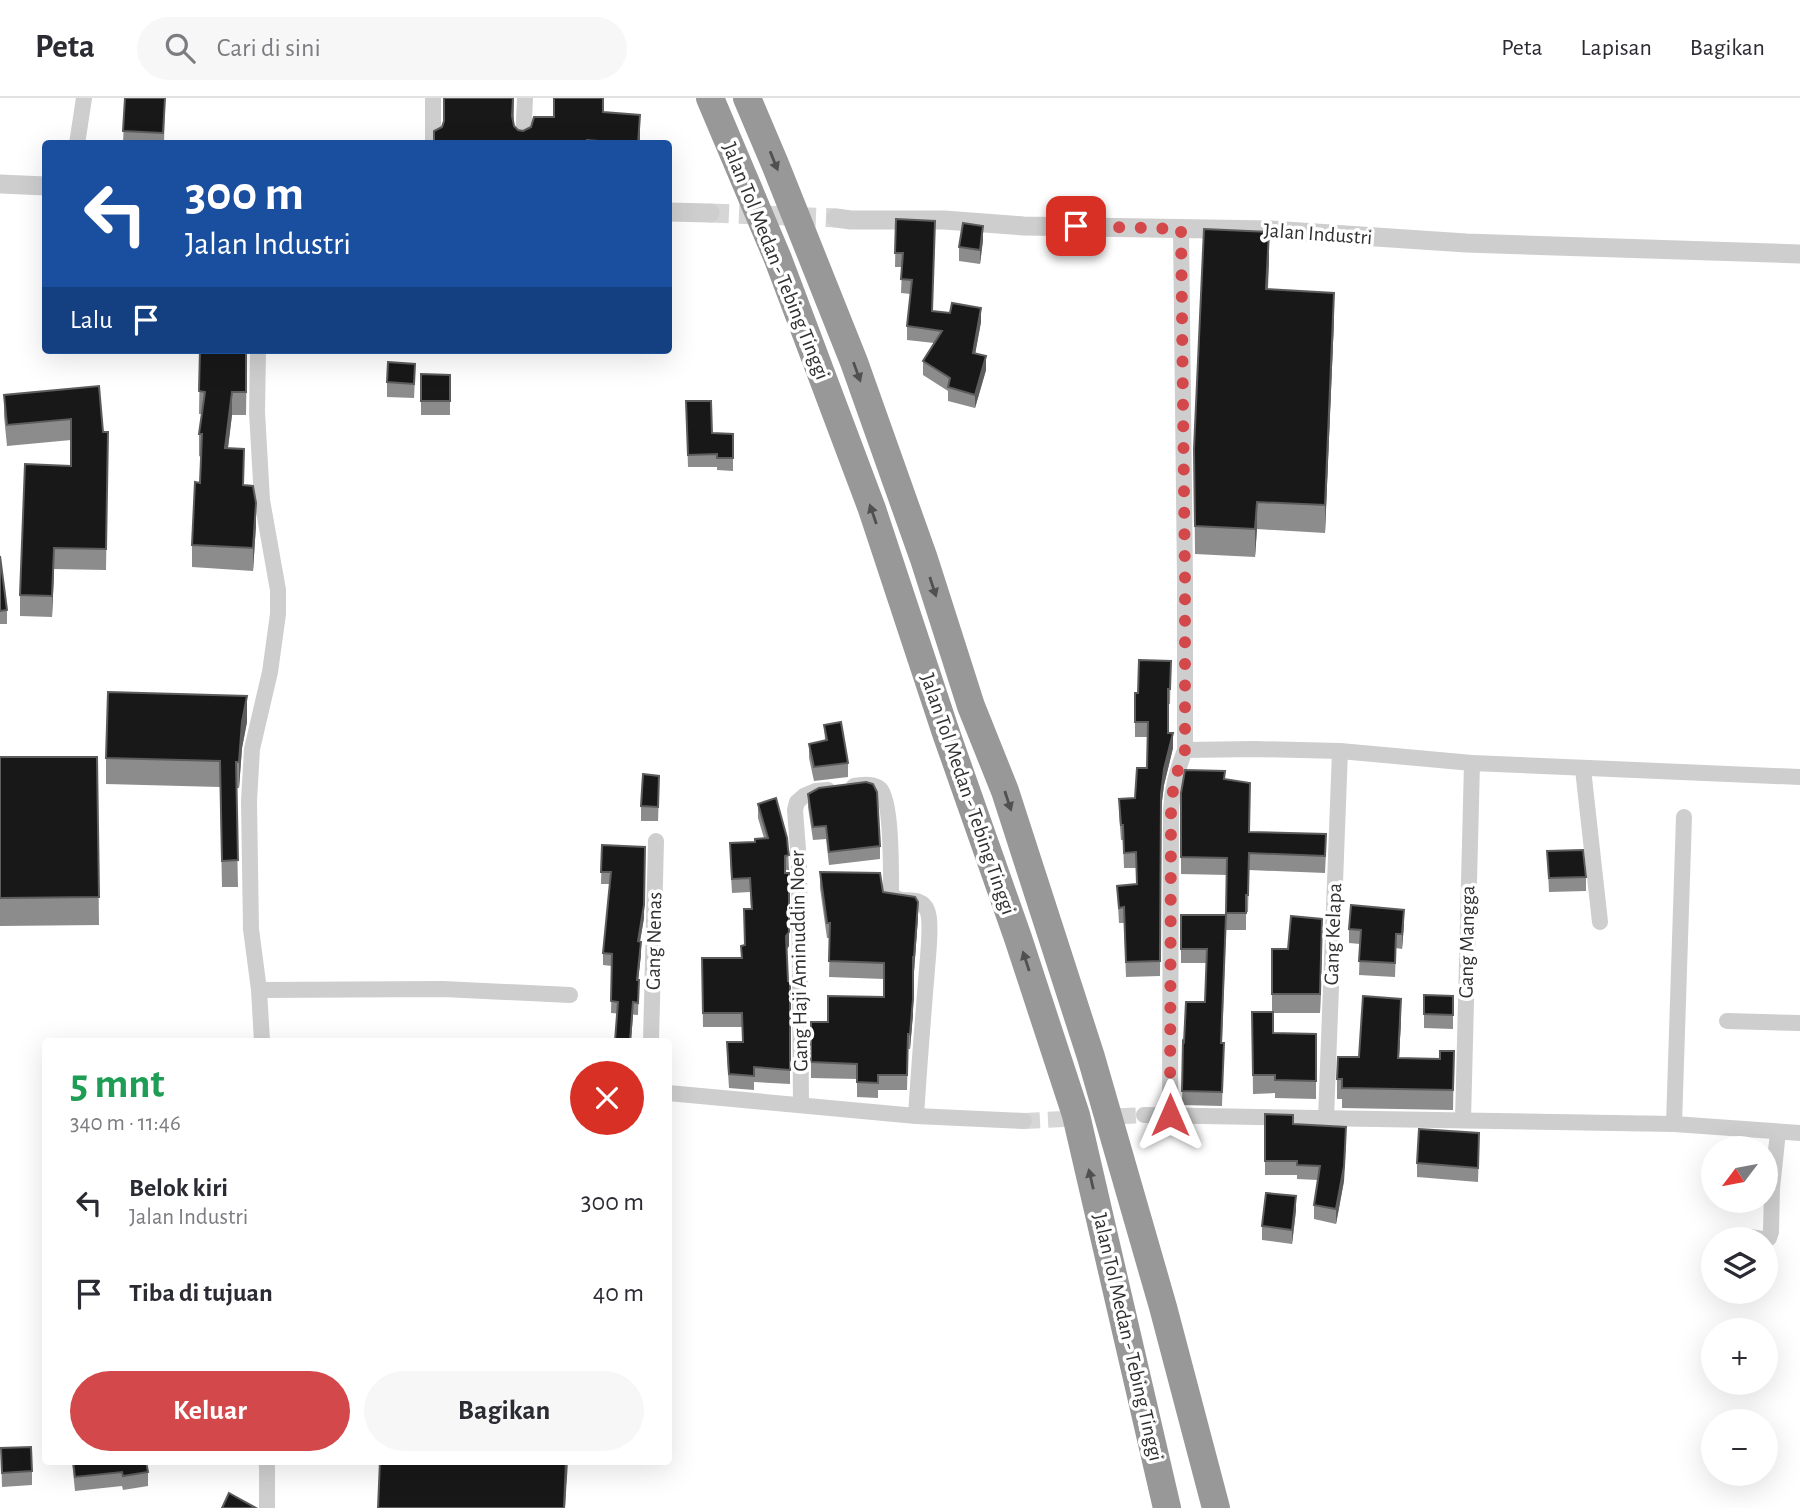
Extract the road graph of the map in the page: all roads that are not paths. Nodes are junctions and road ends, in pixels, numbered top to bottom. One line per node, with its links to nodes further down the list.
1 (84, 98): 6 (street)
2 (433, 98): 7 (street)
3 (525, 98): 8 (street)
4 (710, 98): 45 (highway, Jalan Tol Medan - Tebing Tinggi, one-way to 4)
5 (747, 98): 46 (highway, one-way to 46)
6 (78, 140)
7 (433, 140)
8 (523, 140)
9 (0, 184): 10 (street)
10 (42, 186)
11 (672, 212): 12 (street)
12 (710, 213)
13 (836, 218): 14 (street, Jalan Industri)
14 (1181, 229): 15 (street, Jalan Industri); 17 (street)
15 (1800, 254)
16 (258, 354): 25 (street)
17 (1185, 750): 18 (street); 34 (street)
18 (1340, 751): 19 (street); 36 (street, Gang Kelapa)
19 (1472, 763): 20 (street); 37 (street, Gang Mangga)
20 (1583, 769): 21 (street); 24 (street)
21 (1800, 778)
22 (1684, 817): 39 (street)
23 (656, 841): 30 (street, Gang Nenas)
24 (1600, 922)
25 (259, 990): 26 (street); 29 (street)
26 (570, 995)
27 (1727, 1021): 28 (street)
28 (1800, 1023)
29 (262, 1038)
30 (651, 1038)
31 (672, 1093): 32 (street)
32 (801, 1104): 35 (street); 35 (street, Gang Haji Aminuddin Noer)
33 (1144, 1115): 34 (street)
34 (1170, 1115): 36 (street)
35 (916, 1116): 38 (street)
36 (1326, 1118): 37 (street)
37 (1463, 1120): 39 (street)
38 (1024, 1121)
39 (1674, 1125): 40 (street)
40 (1778, 1132): 41 (street); 42 (street)
41 (1800, 1133)
42 (1771, 1227)
43 (267, 1465): 44 (street)
44 (267, 1508)
45 (1167, 1508)
46 (1216, 1508)

